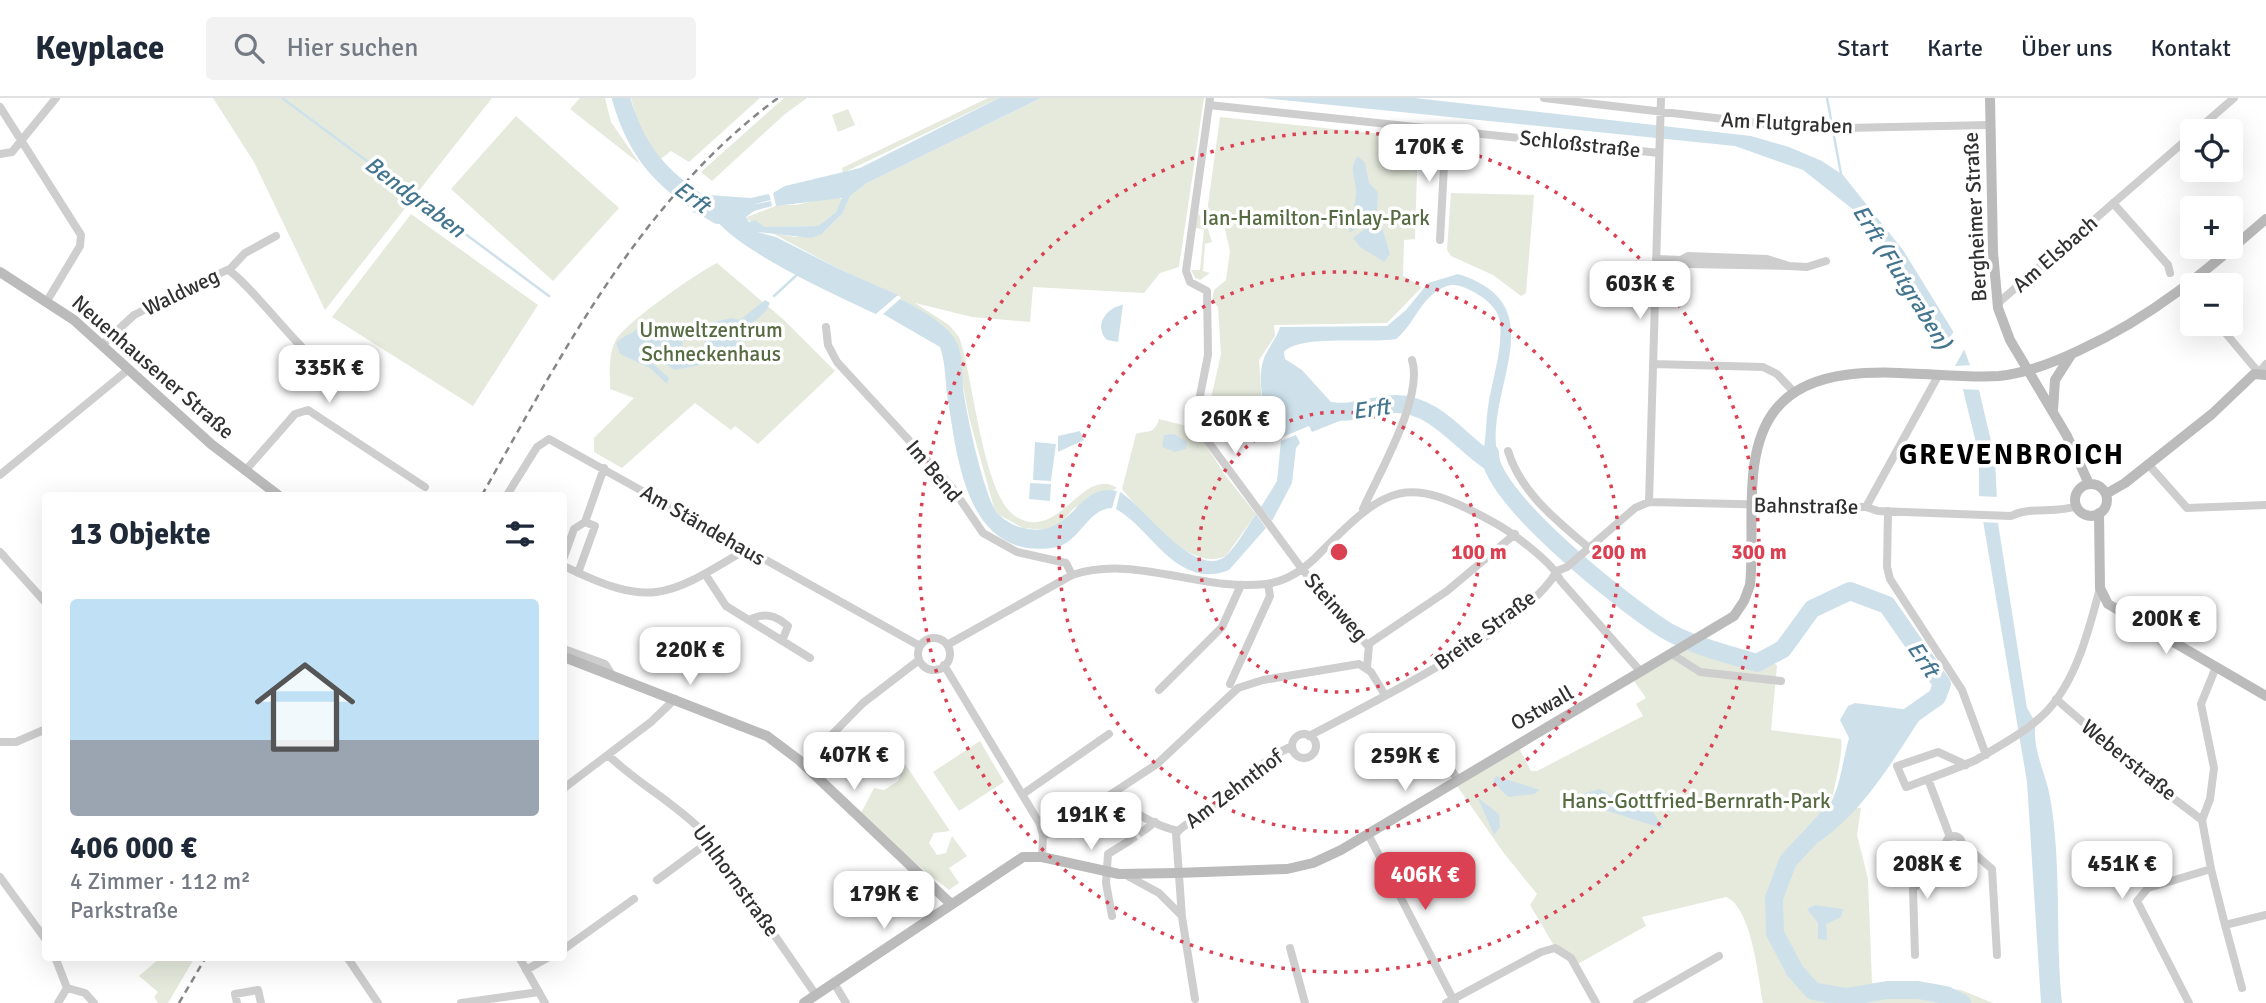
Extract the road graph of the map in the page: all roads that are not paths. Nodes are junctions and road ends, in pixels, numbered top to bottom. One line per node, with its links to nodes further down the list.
1 (56, 98): 12 (street)
2 (1544, 98): 8 (street, Am Flutgraben)
3 (1661, 98): 8 (street)
4 (1990, 98): 10 (main road, Bergheimer Straße)
5 (2234, 98): 9 (street, Am Elsbach)
6 (1209, 101): 11 (street, Schloßstraße); 65 (street, Schloßstraße)
7 (0, 107): 12 (street)
8 (1660, 113): 10 (street, Am Flutgraben); 14 (street)
9 (2211, 119)
10 (1990, 125): 26 (main road, Bergheimer Straße)
11 (1446, 129): 14 (street, Schloßstraße); 19 (street)
12 (22, 137): 15 (street); 25 (street)
13 (2180, 146): 16 (street, Am Elsbach)
14 (1659, 153): 20 (street)
15 (0, 154)
16 (2113, 203): 24 (street, Am Elsbach); 26 (street, Am Elsbach)
17 (2266, 219): 31 (main road)
18 (276, 236): 22 (street, Waldweg)
19 (1440, 240)
20 (1656, 259): 21 (street); 33 (street)
21 (1826, 261)
22 (229, 270): 29 (street, Waldweg); 30 (street, Waldweg)
23 (0, 272): 25 (main road, Neuenhausener Straße)
24 (2170, 273)
25 (47, 301): 29 (main road, Neuenhausener Straße)
26 (1997, 304): 35 (main road, Bergheimer Straße)
27 (826, 327): 69 (street, Im Bend)
28 (2230, 336): 36 (street)
29 (103, 344): 34 (main road, Neuenhausener Straße)
30 (301, 346)
31 (2072, 354): 35 (main road); 39 (main road)
32 (1412, 360): 55 (street)
33 (1654, 364): 38 (street); 50 (street)
34 (129, 369): 43 (main road, Neuenhausener Straße); 44 (street)
35 (2028, 370): 37 (main road); 39 (main road, Bergheimer Straße)
36 (2264, 371): 41 (main road)
37 (1938, 376): 38 (main road); 54 (street)
38 (1794, 392): 51 (main road, Ostwall)
39 (2054, 413): 45 (main road, Bergheimer Straße)
40 (1508, 451): 62 (street)
41 (2148, 464): 49 (main road); 52 (street)
42 (604, 468): 48 (street, Am Ständehaus); 58 (street); 61 (street, Am Ständehaus)
43 (245, 471): 46 (street); 47 (main road, Neuenhausener Straße)
44 (0, 475)
45 (2089, 484): 49 (main road); 53 (main road)
46 (425, 487)
47 (274, 492)
48 (509, 492)
49 (2106, 494): 57 (main road)
50 (1649, 502): 51 (street, Bahnstraße); 62 (street)
51 (1753, 505): 54 (street, Bahnstraße); 80 (main road, Ostwall)
52 (2266, 505)
53 (2077, 506): 56 (street, Bahnstraße); 57 (main road)
54 (1866, 507): 56 (street, Bahnstraße)
55 (1362, 511): 59 (street); 65 (street)
56 (1888, 511): 103 (street)
57 (2099, 513): 72 (main road)
58 (584, 522): 60 (street); 67 (street)
59 (1515, 534): 66 (street); 77 (street)
60 (567, 549)
61 (746, 550): 68 (street); 78 (street, Am Ständehaus)
62 (1587, 550): 66 (street)
63 (0, 552): 73 (street)
64 (567, 568): 67 (street)
65 (1302, 569): 70 (street); 77 (street, Steinweg)
66 (1557, 571): 87 (street); 92 (street, Breite Straße)
67 (578, 573): 68 (street)
68 (705, 574): 74 (street)
69 (1072, 575): 71 (street); 76 (street)
70 (1268, 584): 71 (street); 90 (street)
71 (1241, 585): 91 (street)
72 (2099, 588): 86 (main road); 95 (street)
73 (42, 599)
74 (749, 620): 75 (street); 75 (street)
75 (782, 641): 82 (street)
76 (947, 645): 78 (street); 84 (street)
77 (1370, 645): 85 (street)
78 (920, 646): 83 (street)
79 (567, 650): 88 (street)
80 (1672, 654): 87 (main road, Ostwall); 89 (street)
81 (567, 658): 88 (main road)
82 (810, 658)
83 (919, 660): 84 (street); 104 (street)
84 (944, 666): 110 (street)
85 (1367, 667): 92 (street); 109 (street)
86 (2216, 667): 93 (main road); 111 (street)
87 (1641, 672): 107 (main road, Ostwall)
88 (611, 675): 94 (main road)
89 (1781, 681)
90 (1230, 684)
91 (1159, 690)
92 (1385, 695): 98 (street, Am Zehnthof)
93 (2266, 696)
94 (675, 699): 102 (street); 104 (main road)
95 (2056, 699): 103 (street); 111 (street, Weberstraße)
96 (42, 731): 100 (street)
97 (1109, 734): 110 (street)
98 (1309, 736): 101 (street, Am Zehnthof); 101 (street, Am Zehnthof)
99 (1430, 738): 107 (street)
100 (0, 742)
101 (1292, 746): 114 (street, Am Zehnthof)
102 (608, 755): 108 (street); 118 (street, Uhlhornstraße)
103 (1986, 755): 105 (street)
104 (803, 764): 130 (main road)
105 (1966, 765): 106 (street); 106 (street)
106 (1928, 779): 117 (street)
107 (1458, 780): 115 (main road, Ostwall)
108 (567, 786)
109 (1115, 792): 112 (street); 116 (street)
110 (1023, 794): 116 (street)
111 (2202, 820): 123 (street)
112 (1155, 822): 113 (street); 114 (street)
113 (1146, 829)
114 (1178, 831): 125 (street, Am Zehnthof)
115 (1368, 834): 125 (main road, Ostwall); 152 (street)
116 (1043, 835): 122 (street)
117 (1950, 837): 120 (street); 121 (street)
118 (710, 841): 128 (street); 150 (street, Uhlhornstraße)
119 (1129, 841): 124 (street)
120 (1961, 842): 121 (street); 139 (street)
121 (1948, 850): 138 (street)
122 (1042, 857): 124 (main road, Ostwall); 130 (main road, Ostwall)
123 (2211, 869): 134 (street); 165 (street)
124 (1106, 872): 126 (main road, Ostwall); 132 (street)
125 (1177, 873): 126 (main road, Ostwall); 133 (street, Am Zehnthof)
126 (1124, 874): 133 (street)
127 (0, 877): 135 (street)
128 (657, 880)
129 (634, 899): 136 (street)
130 (951, 904): 146 (main road)
131 (2266, 915): 134 (street)
132 (1112, 916)
133 (1182, 916): 151 (street, Am Zehnthof)
134 (2225, 925): 148 (street)
135 (42, 935)
136 (567, 947)
137 (1290, 948): 162 (street)
138 (1915, 955)
139 (1997, 955)
140 (1718, 956): 164 (street)
141 (57, 961): 147 (street)
142 (350, 961): 157 (street)
143 (521, 961): 145 (street)
144 (542, 961): 145 (street)
145 (526, 970): 149 (street)
146 (834, 983): 150 (main road); 161 (street)
147 (68, 988): 153 (street); 154 (street)
148 (2242, 988)
149 (539, 992): 158 (street); 159 (street)
150 (816, 995): 160 (main road)
151 (1195, 999)
152 (1452, 1002): 163 (street)
153 (58, 1003)
154 (94, 1003)
155 (237, 1003): 156 (street)
156 (261, 1003)
157 (378, 1003)
158 (461, 1003)
159 (545, 1003)
160 (804, 1003)
161 (846, 1003)
162 (1305, 1003)
163 (1597, 1003)
164 (1637, 1003)
165 (2189, 1003)

